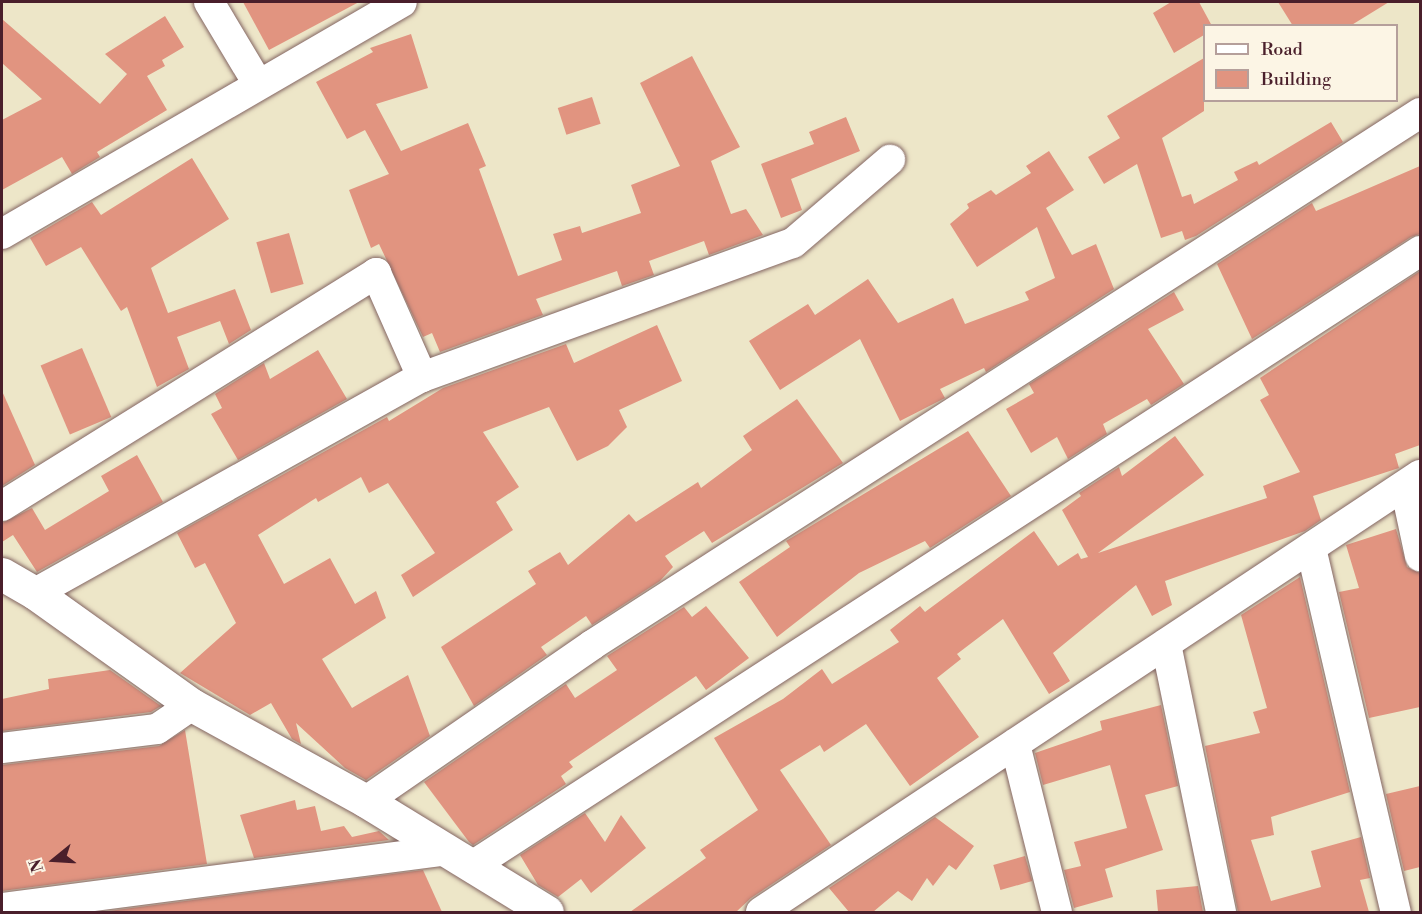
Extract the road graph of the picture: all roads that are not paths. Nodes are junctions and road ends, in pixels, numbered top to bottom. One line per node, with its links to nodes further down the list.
1 (209, 2): 3 (street)
2 (402, 2): 3 (street)
3 (258, 84): 6 (street)
4 (1420, 113): 19 (street)
5 (890, 160): 8 (street)
6 (2, 234)
7 (1420, 251): 20 (street)
8 (422, 377): 10 (street); 14 (street)
9 (1413, 481): 11 (street); 12 (street)
10 (2, 506)
11 (1311, 548): 15 (street); 26 (street)
12 (1420, 556)
13 (2, 574): 14 (street)
14 (36, 593): 16 (street)
15 (1166, 644): 17 (street); 25 (street)
16 (192, 705): 18 (street); 19 (street)
17 (1015, 744): 23 (street); 24 (street)
18 (2, 748)
19 (366, 801): 20 (street)
20 (459, 858): 21 (street); 22 (street)
21 (2, 908)
22 (547, 912)
23 (761, 912)
24 (1057, 912)
25 (1221, 912)
26 (1396, 912)

